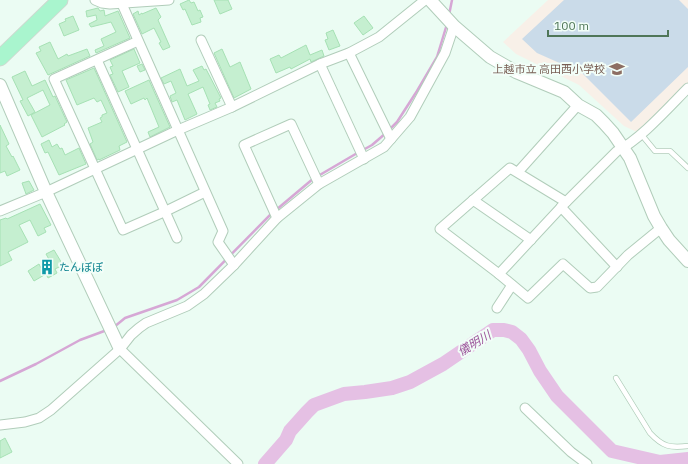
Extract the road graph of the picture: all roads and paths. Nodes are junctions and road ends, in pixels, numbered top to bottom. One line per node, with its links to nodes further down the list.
1 (60, 0): 11 (main road)
2 (95, 0): 6 (street)
3 (169, 0): 6 (street)
4 (425, 0): 10 (street)
5 (430, 0): 7 (street)
6 (122, 4): 9 (street)
7 (454, 26): 16 (street); 20 (street)
8 (201, 40): 17 (street)
9 (138, 41): 12 (street); 18 (street)
10 (349, 53): 13 (street); 20 (street)
11 (0, 58)
12 (97, 60): 22 (street); 24 (street)
13 (320, 64): 17 (street); 23 (street)
14 (0, 86): 28 (street)
15 (688, 88): 19 (street)
16 (578, 105): 21 (street); 26 (street)
17 (232, 107): 18 (street)
18 (178, 130): 22 (street); 29 (street)
19 (640, 134): 21 (street); 25 (lane)
20 (391, 139): 23 (street)
21 (624, 148): 31 (street); 35 (street)
22 (137, 149): 24 (street); 33 (street)
23 (364, 158): 27 (street)
24 (95, 168): 28 (street); 33 (street)
25 (688, 168)
26 (518, 172): 30 (street); 31 (street)
27 (319, 184): 34 (street); 34 (street)
28 (46, 192): 32 (street); 44 (street)
29 (205, 192): 33 (street); 39 (street)
30 (473, 200): 37 (street); 41 (street)
31 (564, 204): 37 (street); 40 (street)
32 (0, 211)
33 (164, 212): 36 (street)
34 (278, 218): 39 (street)
35 (660, 228): 38 (street); 40 (street)
36 (177, 238)
37 (531, 240): 41 (street)
38 (687, 257)
39 (234, 265): 44 (street)
40 (617, 266): 42 (street)
41 (499, 274): 42 (street)
42 (512, 285): 43 (street)
43 (497, 308)
44 (120, 349): 47 (street); 49 (street)
45 (616, 378): 48 (lane)
46 (525, 408): 50 (street)
47 (0, 425)
48 (688, 446)
49 (238, 464)
50 (587, 464)

